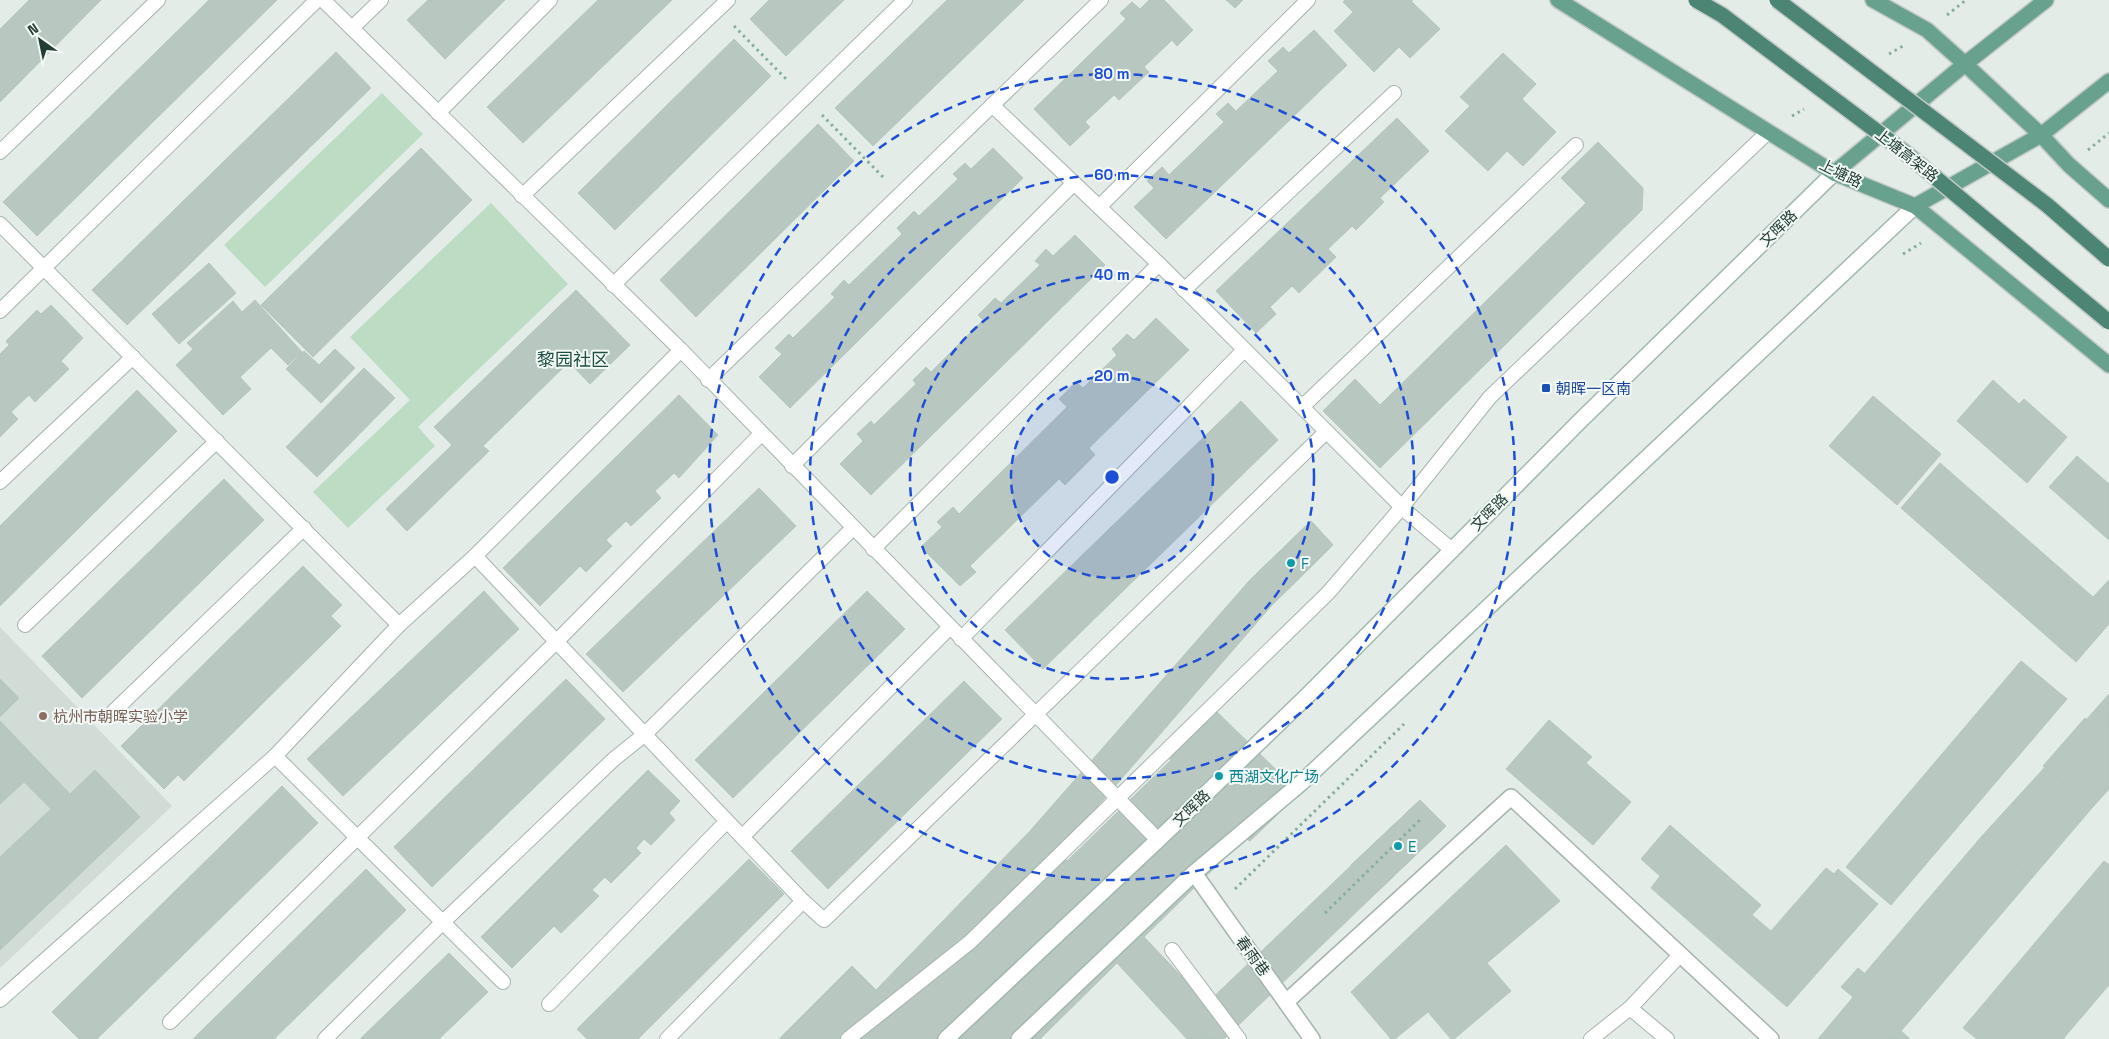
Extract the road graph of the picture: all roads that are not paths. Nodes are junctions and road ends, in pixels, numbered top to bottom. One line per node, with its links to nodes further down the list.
1 (158, 0): 24 (lane)
2 (317, 0): 34 (lane)
3 (324, 0): 15 (lane)
4 (381, 0): 15 (lane)
5 (550, 0): 20 (lane)
6 (728, 0): 27 (lane)
7 (904, 0): 35 (lane)
8 (1101, 0): 19 (lane)
9 (1308, 0): 30 (lane)
10 (1558, 0): 21 (main road, 上塘路)
11 (1696, 0): 38 (highway, 上塘高架路, bridge)
12 (1777, 0): 32 (highway, bridge)
13 (1873, 0): 16 (main road)
14 (2046, 0): 16 (main road, 文晖路)
15 (352, 28): 20 (lane)
16 (1965, 64): 22 (main road); 25 (main road, 文晖路)
17 (2109, 81): 22 (main road)
18 (1394, 93): 36 (lane)
19 (992, 105): 26 (lane); 43 (lane)
20 (438, 113): 27 (lane)
21 (1768, 132): 25 (main road, 上塘路); 50 (lane)
22 (2041, 135): 28 (main road); 29 (main road)
23 (1576, 145): 44 (lane)
24 (0, 152)
25 (1834, 173): 29 (main road, 上塘路); 54 (main road, 文晖路)
26 (1074, 183): 30 (lane); 48 (lane)
27 (522, 196): 35 (lane)
28 (2109, 200)
29 (1915, 206): 42 (main road, 上塘路); 70 (main road)
30 (1099, 208): 33 (lane)
31 (0, 224): 34 (lane)
32 (2109, 259)
33 (1159, 264): 36 (lane); 53 (lane)
34 (44, 268): 37 (lane); 41 (lane)
35 (613, 285): 39 (lane)
36 (1184, 290): 40 (lane)
37 (0, 311)
38 (2109, 322)
39 (680, 350): 43 (lane); 55 (lane)
40 (1244, 350): 44 (lane); 59 (lane)
41 (133, 357): 47 (lane); 49 (lane)
42 (2109, 365)
43 (708, 380): 46 (lane)
44 (1302, 407): 45 (lane)
45 (1326, 432): 50 (lane); 62 (lane)
46 (762, 434): 48 (lane); 60 (lane)
47 (217, 441): 51 (lane); 56 (lane)
48 (792, 466): 52 (lane)
49 (0, 482)
50 (1402, 507): 54 (lane); 65 (lane)
51 (304, 528): 57 (lane); 61 (lane)
52 (853, 528): 53 (lane); 63 (lane)
53 (873, 549): 58 (lane)
54 (1452, 550): 69 (main road, 文晖路)
55 (474, 556): 57 (lane); 60 (lane)
56 (24, 625)
57 (399, 625): 64 (lane)
58 (950, 628): 59 (lane); 68 (lane)
59 (961, 639): 62 (lane)
60 (556, 642): 63 (lane); 67 (lane)
61 (113, 712)
62 (1035, 714): 65 (lane); 71 (lane)
63 (644, 735): 66 (lane); 72 (lane)
64 (275, 756): 67 (lane); 76 (lane)
65 (1117, 798): 69 (lane); 83 (lane)
66 (727, 821): 68 (lane); 78 (lane)
67 (357, 836): 72 (lane); 80 (lane)
68 (742, 837): 71 (lane)
69 (1158, 840): 84 (main road, 文晖路)
70 (1194, 873): 77 (main road, 春雨巷); 85 (main road)
71 (803, 902): 82 (lane)
72 (443, 922): 75 (lane); 81 (lane)
73 (1172, 950): 86 (lane)
74 (1680, 954): 77 (main road); 79 (lane); 90 (main road)
75 (503, 982)
76 (0, 1000)
77 (1286, 1002): 87 (main road, 春雨巷)
78 (549, 1004)
79 (1630, 1008): 88 (lane); 89 (lane)
80 (170, 1022)
81 (325, 1039)
82 (667, 1039)
83 (848, 1039)
84 (946, 1039)
85 (1019, 1039)
86 (1239, 1039)
87 (1312, 1039)
88 (1591, 1039)
89 (1667, 1039)
90 (1771, 1039)

